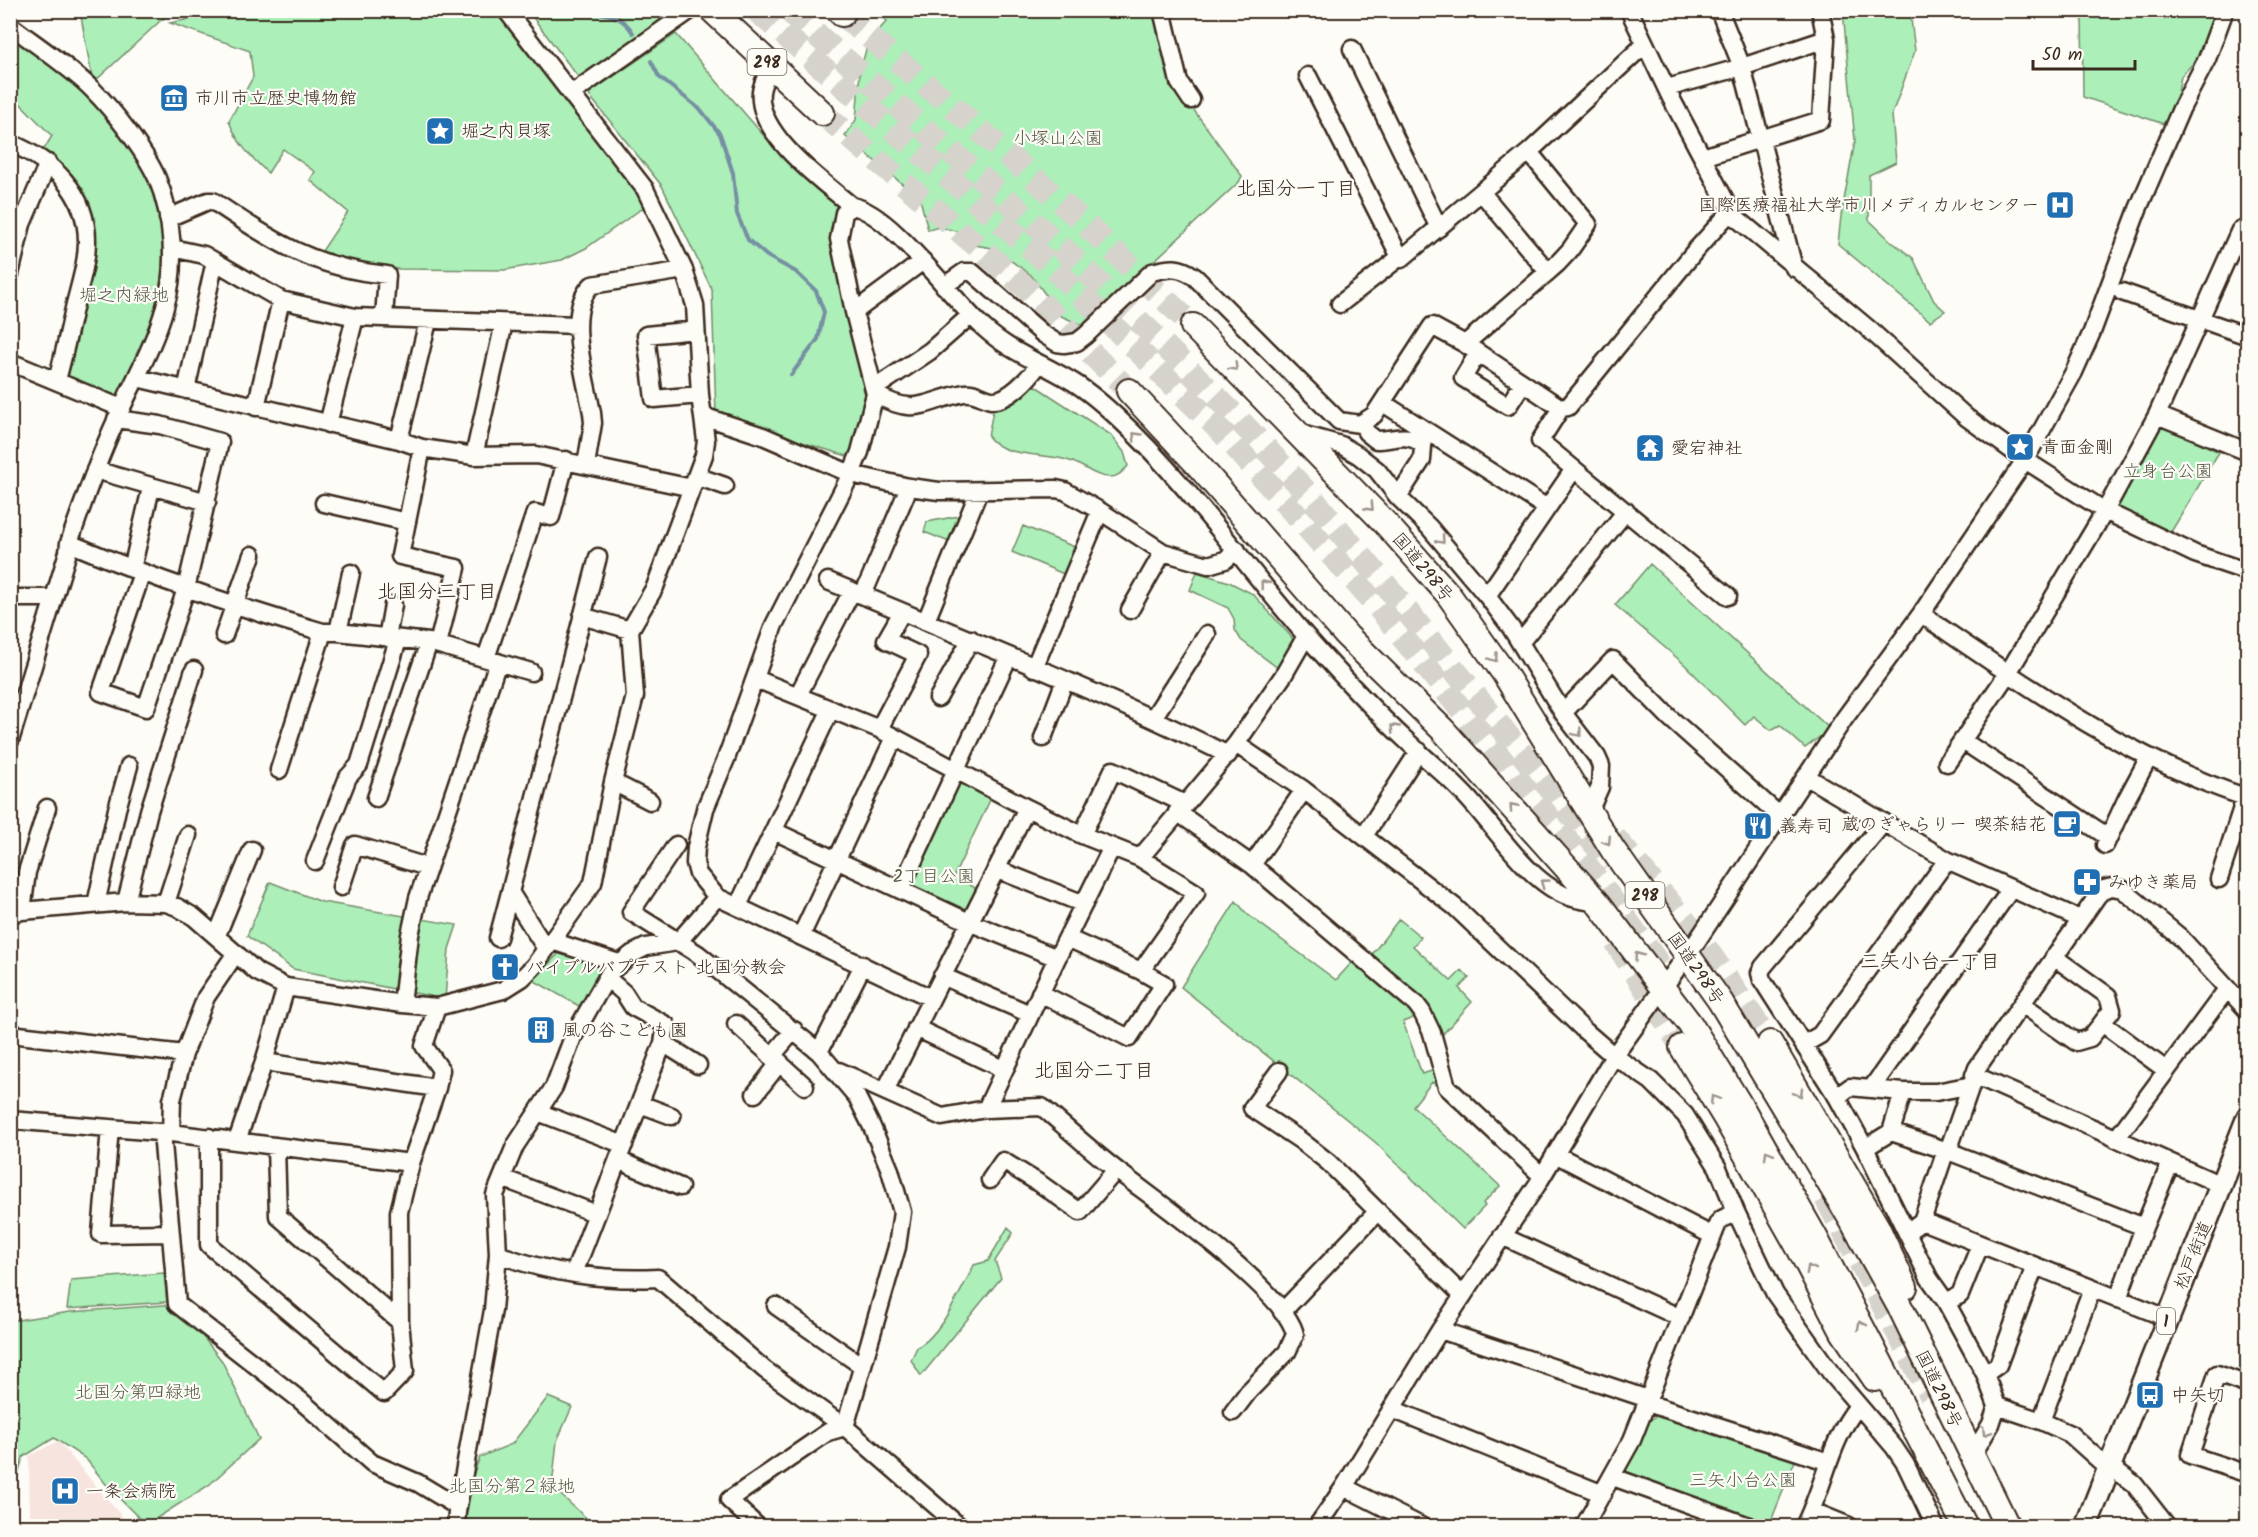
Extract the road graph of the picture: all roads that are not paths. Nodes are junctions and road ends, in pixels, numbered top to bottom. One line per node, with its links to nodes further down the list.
1 (506, 10): 17 (street)
2 (691, 10): 17 (street)
3 (712, 10): 13 (highway, 298)
4 (1162, 10): 18 (street)
5 (1719, 10): 14 (street)
6 (1820, 10): 10 (street)
7 (2225, 10): 78 (street)
8 (1633, 12): 11 (street)
9 (10, 25): 28 (street)
10 (1827, 39): 14 (street); 20 (street)
11 (1645, 44): 16 (street); 22 (street)
12 (1352, 49): 29 (street)
13 (771, 65): 19 (highway, 298); 26 (street)
14 (1742, 67): 16 (street); 20 (street)
15 (1308, 76): 32 (street)
16 (1667, 88): 23 (street)
17 (571, 94): 36 (street)
18 (1191, 100)
19 (822, 113)
20 (1760, 138): 23 (street); 35 (street)
21 (10, 143): 24 (street)
22 (1529, 152): 25 (street); 37 (street)
23 (1703, 157): 27 (street)
24 (48, 164): 38 (street); 58 (street)
25 (1482, 193): 29 (street); 37 (street)
26 (852, 206): 34 (street); 43 (street)
27 (1731, 211): 35 (street); 66 (street)
28 (168, 218): 31 (street); 46 (street)
29 (1439, 228): 32 (street)
30 (2240, 230): 47 (street)
31 (172, 248): 33 (street); 57 (street)
32 (1400, 257): 42 (street)
33 (215, 261): 41 (street); 60 (street)
34 (923, 261): 39 (street); 43 (street)
35 (1794, 268): 78 (street)
36 (684, 270): 50 (street); 52 (street)
37 (1548, 272): 54 (street)
38 (10, 274)
39 (944, 286): 44 (street); 70 (street)
40 (2122, 292): 47 (street)
41 (281, 300): 45 (street); 65 (street)
42 (1340, 304)
43 (854, 312): 61 (street)
44 (970, 315): 56 (street); 61 (street)
45 (355, 317): 46 (street); 71 (street)
46 (384, 318): 48 (street)
47 (2201, 320): 53 (street); 68 (street)
48 (428, 321): 49 (street); 73 (street)
49 (504, 323): 50 (street); 76 (street)
50 (576, 325): 79 (street)
51 (1193, 326): 72 (highway, 国道298号 / 298, one-way to 72)
52 (696, 330): 63 (street); 63 (street)
53 (2247, 336)
54 (1472, 349): 59 (street); 59 (street); 64 (street)
55 (10, 362): 58 (street)
56 (1038, 365): 61 (street); 97 (street, one-way to 56)
57 (137, 378): 60 (street); 67 (street)
58 (57, 380): 67 (street)
59 (1523, 383): 66 (street)
60 (186, 390): 65 (street)
61 (875, 391): 82 (street)
62 (1129, 391): 186 (highway, 国道298号 / 298, one-way to 62)
63 (700, 395): 69 (street)
64 (1383, 403): 70 (street); 91 (street)
65 (256, 406): 71 (street)
66 (1561, 408): 80 (street)
67 (119, 414): 81 (street); 89 (street)
68 (2157, 415): 75 (street); 94 (street)
69 (703, 416): 82 (street); 83 (street)
70 (1363, 422): 88 (street)
71 (328, 424): 73 (street)
72 (1297, 433): 88 (street); 161 (highway, 国道298号 / 298, one-way to 161)
73 (399, 440): 74 (street)
74 (422, 448): 76 (street); 95 (street)
75 (2247, 452)
76 (474, 456): 77 (street)
77 (566, 460): 79 (street); 128 (street)
78 (2025, 460): 94 (street); 115 (street)
79 (586, 465): 83 (street)
80 (1574, 469): 91 (street); 93 (street)
81 (95, 470): 86 (street); 96 (street)
82 (851, 474): 85 (street); 133 (street)
83 (694, 482): 84 (street); 118 (street)
84 (725, 486)
85 (909, 487): 87 (street); 106 (street)
86 (151, 488): 89 (street); 101 (street)
87 (979, 491): 92 (street); 117 (street)
88 (1398, 497): 107 (street, one-way to 107)
89 (207, 502): 105 (street)
90 (324, 503): 95 (street)
91 (1547, 508): 107 (street)
92 (1100, 511): 98 (street); 129 (street)
93 (1626, 511): 108 (street); 126 (street)
94 (2105, 511): 102 (street); 132 (street)
95 (407, 522): 125 (street)
96 (69, 543): 101 (street); 110 (street)
97 (1237, 550): 98 (street); 122 (street, one-way to 97)
98 (1163, 552): 113 (street)
99 (252, 555): 112 (street)
100 (597, 556): 116 (street)
101 (137, 571): 105 (street); 105 (street)
102 (2247, 572)
103 (351, 573): 119 (street)
104 (828, 581): 106 (street)
105 (186, 589): 112 (street)
106 (857, 593): 114 (street); 135 (street)
107 (1487, 596): 126 (street)
108 (1728, 596)
109 (10, 598): 110 (street)
110 (53, 598): 143 (street)
111 (393, 605): 123 (street)
112 (235, 606): 119 (street); 121 (street)
113 (1130, 610)
114 (902, 612): 117 (street); 140 (street)
115 (1921, 614): 132 (street); 152 (street)
116 (582, 616): 118 (street); 182 (street)
117 (926, 621): 124 (street)
118 (630, 630): 153 (street)
119 (330, 632): 123 (street); 150 (street)
120 (1207, 634): 139 (street)
121 (224, 635)
122 (1306, 636): 145 (street); 146 (street, one-way to 122)
123 (392, 639): 125 (street); 174 (street)
124 (972, 639): 127 (street); 136 (street)
125 (434, 643): 128 (street); 156 (street)
126 (1521, 643): 138 (street)
127 (1009, 656): 129 (street); 151 (street)
128 (492, 660): 131 (street); 176 (street)
129 (1034, 668): 134 (street)
130 (194, 670): 184 (street)
131 (531, 672)
132 (2007, 673): 144 (street); 147 (street)
133 (756, 679): 135 (street); 183 (street)
134 (1065, 680): 139 (street); 142 (street)
135 (798, 695): 137 (street)
136 (938, 698)
137 (831, 709): 140 (street); 164 (street)
138 (1563, 713): 161 (street, one-way to 161); 162 (street)
139 (1153, 718): 145 (street)
140 (879, 729): 141 (street)
141 (894, 738): 151 (street); 172 (street)
142 (1043, 738)
143 (10, 741)
144 (1963, 741): 147 (street); 148 (street)
145 (1232, 750): 154 (street); 160 (street)
146 (1419, 751): 167 (street); 186 (street, one-way to 146)
147 (2148, 759): 155 (street)
148 (1947, 763)
149 (129, 766): 187 (street)
150 (279, 770)
151 (956, 772): 159 (street); 181 (street)
152 (1808, 777): 162 (street); 163 (street)
153 (613, 782): 157 (street); 198 (street)
154 (1304, 790): 167 (street); 175 (street)
155 (2247, 795): 178 (street)
156 (376, 798)
157 (650, 801)
158 (47, 808): 190 (street)
159 (1027, 808): 166 (street); 177 (street)
160 (1181, 808): 166 (street); 171 (street); 175 (street)
161 (1589, 812): 200 (highway, 国道298号 / 298, one-way to 200)
162 (1780, 817): 200 (street)
163 (1884, 822): 173 (street); 225 (street)
164 (774, 831): 172 (street); 189 (street)
165 (188, 835): 185 (street)
166 (1082, 835): 169 (street)
167 (1364, 836): 229 (street)
168 (676, 844): 197 (street)
169 (1112, 847): 171 (street); 188 (street)
170 (252, 850): 193 (street)
171 (1140, 858): 205 (street)
172 (837, 860): 181 (street); 194 (street)
173 (1947, 860): 180 (street); 225 (street)
174 (315, 861)
175 (1252, 865): 265 (street)
176 (427, 867): 179 (street); 213 (street)
177 (996, 869): 188 (street); 192 (street)
178 (2219, 879)
179 (341, 887)
180 (2011, 889): 191 (street); 240 (street)
181 (900, 890): 192 (street)
182 (510, 892): 195 (street); 198 (street)
183 (717, 897): 189 (street); 197 (street)
184 (126, 902): 185 (street); 187 (street)
185 (166, 903): 193 (street)
186 (1598, 903): 209 (highway, 国道298号 / 298, one-way to 186)
187 (96, 904): 190 (street)
188 (1084, 904): 196 (street)
189 (738, 906): 194 (street)
190 (16, 912)
191 (2080, 919): 201 (street); 210 (street)
192 (969, 922): 202 (street); 206 (street)
193 (217, 935): 199 (street)
194 (801, 936): 204 (street)
195 (498, 938)
196 (1067, 938): 202 (street); 205 (street)
197 (678, 942): 203 (street); 221 (street)
198 (549, 945): 203 (street); 215 (street)
199 (236, 953): 208 (street); 228 (street)
200 (1687, 955): 209 (street); 297 (highway, 国道298号 / 298)
201 (2054, 957): 214 (street); 218 (street)
202 (1056, 958): 211 (street)
203 (619, 963): 207 (street)
204 (862, 965): 212 (street); 227 (street)
205 (1141, 971): 211 (street)
206 (942, 976): 212 (street); 217 (street)
207 (607, 978): 223 (street); 247 (street)
208 (286, 987): 213 (street); 231 (street)
209 (1663, 988): 229 (street); 305 (highway, 国道298号 / 298, one-way to 209)
210 (2227, 989): 216 (street); 235 (street)
211 (1040, 993): 217 (street)
212 (931, 998): 220 (street)
213 (402, 1004): 215 (street)
214 (2022, 1004): 218 (street); 237 (street)
215 (437, 1007): 239 (street)
216 (2247, 1011)
217 (1030, 1014): 234 (street)
218 (2102, 1023): 235 (street)
219 (736, 1024): 230 (street)
220 (916, 1028): 234 (street); 241 (street)
221 (794, 1030): 227 (street); 230 (street)
222 (10, 1034): 228 (street)
223 (663, 1043): 232 (street); 245 (street)
224 (1770, 1043): 297 (highway, one-way to 297)
225 (1804, 1044): 244 (street)
226 (1682, 1047): 305 (highway, one-way to 226)
227 (819, 1052): 233 (street)
228 (184, 1054): 252 (street)
229 (1614, 1056): 261 (street); 271 (street)
230 (776, 1060): 238 (street); 243 (street)
231 (264, 1062): 239 (street); 256 (street)
232 (698, 1065)
233 (835, 1069): 241 (street); 293 (street)
234 (1003, 1069): 246 (street)
235 (2166, 1070): 255 (street)
236 (1279, 1071): 270 (street)
237 (1973, 1080): 242 (street); 255 (street); 259 (street)
238 (804, 1086)
239 (437, 1088): 262 (street)
240 (1871, 1089): 242 (street); 244 (street)
241 (885, 1091): 246 (street)
242 (1903, 1092): 253 (street)
243 (755, 1094)
244 (1837, 1096): 258 (street)
245 (640, 1104): 248 (street); 260 (street)
246 (986, 1109): 264 (street)
247 (538, 1112): 260 (street); 266 (street)
248 (672, 1116)
249 (2247, 1117): 268 (main road, 松戸街道 / 1)
250 (10, 1120): 251 (street)
251 (110, 1128): 252 (street); 276 (street)
252 (167, 1132): 254 (street); 276 (street)
253 (1891, 1132): 258 (street); 259 (street)
254 (209, 1137): 256 (street); 291 (street)
255 (2116, 1139): 263 (street)
256 (237, 1141): 257 (street)
257 (276, 1146): 262 (street); 291 (street)
258 (1865, 1148): 275 (street)
259 (1947, 1151): 273 (street); 274 (street)
260 (621, 1152): 269 (street); 272 (street)
261 (1556, 1154): 265 (street); 278 (street)
262 (411, 1163): 291 (street)
263 (2170, 1164): 268 (street); 274 (street)
264 (1116, 1170): 267 (street); 288 (street)
265 (1542, 1176): 277 (street)
266 (502, 1178): 272 (street); 280 (street)
267 (990, 1180)
268 (2221, 1185): 290 (main road, 松戸街道 / 1)
269 (680, 1187)
270 (1378, 1211): 284 (street); 288 (street)
271 (1736, 1212): 278 (street); 298 (street)
272 (597, 1214): 282 (street)
273 (1922, 1221): 275 (street); 279 (street)
274 (2144, 1227): 285 (street)
275 (1906, 1232): 286 (street)
276 (171, 1233): 312 (street)
277 (1502, 1236): 284 (street); 289 (street)
278 (1713, 1236): 289 (street)
279 (1980, 1245): 281 (street); 286 (street)
280 (498, 1254): 282 (street); 312 (street)
281 (2035, 1266): 283 (street); 294 (street)
282 (574, 1273): 303 (street)
283 (2092, 1288): 285 (street); 302 (street)
284 (1463, 1296): 292 (street)
285 (2118, 1299): 290 (street)
286 (1947, 1302): 294 (street)
287 (776, 1306): 293 (street)
288 (1282, 1312): 301 (street)
289 (1681, 1318): 296 (street)
290 (2167, 1318): 307 (main road, 松戸街道 / 1)
291 (400, 1322)
292 (1440, 1330): 296 (street); 300 (street)
293 (862, 1366): 303 (street)
294 (1985, 1374): 299 (street)
295 (2247, 1385): 308 (street)
296 (1647, 1401): 306 (street); 309 (street)
297 (1947, 1404): 304 (highway, 国道298号 / 298)
298 (1858, 1406): 306 (street); 323 (street)
299 (1997, 1406): 302 (street); 304 (street, one-way to 304)
300 (1392, 1409): 310 (street); 311 (street)
301 (1233, 1412)
302 (2041, 1421): 307 (street)
303 (845, 1427): 315 (street); 316 (street)
304 (1972, 1456): 325 (highway, 国道298号 / 298)
305 (1930, 1460): 324 (highway, 国道298号 / 298)
306 (1830, 1462): 313 (street)
307 (2109, 1468): 326 (main road, 松戸街道 / 1); 327 (street)
308 (2247, 1474)
309 (1613, 1477): 311 (street); 320 (street)
310 (1344, 1487): 317 (street); 318 (street)
311 (1603, 1494): 319 (street)
312 (458, 1507): 314 (street)
313 (1812, 1511): 321 (street); 322 (street)
314 (456, 1527)
315 (757, 1527)
316 (959, 1527)
317 (1317, 1527)
318 (1421, 1527)
319 (1584, 1527)
320 (1749, 1527)
321 (1804, 1527)
322 (1849, 1527)
323 (1935, 1527)
324 (1965, 1527)
325 (2007, 1527)
326 (2086, 1527)
327 (2167, 1527)

